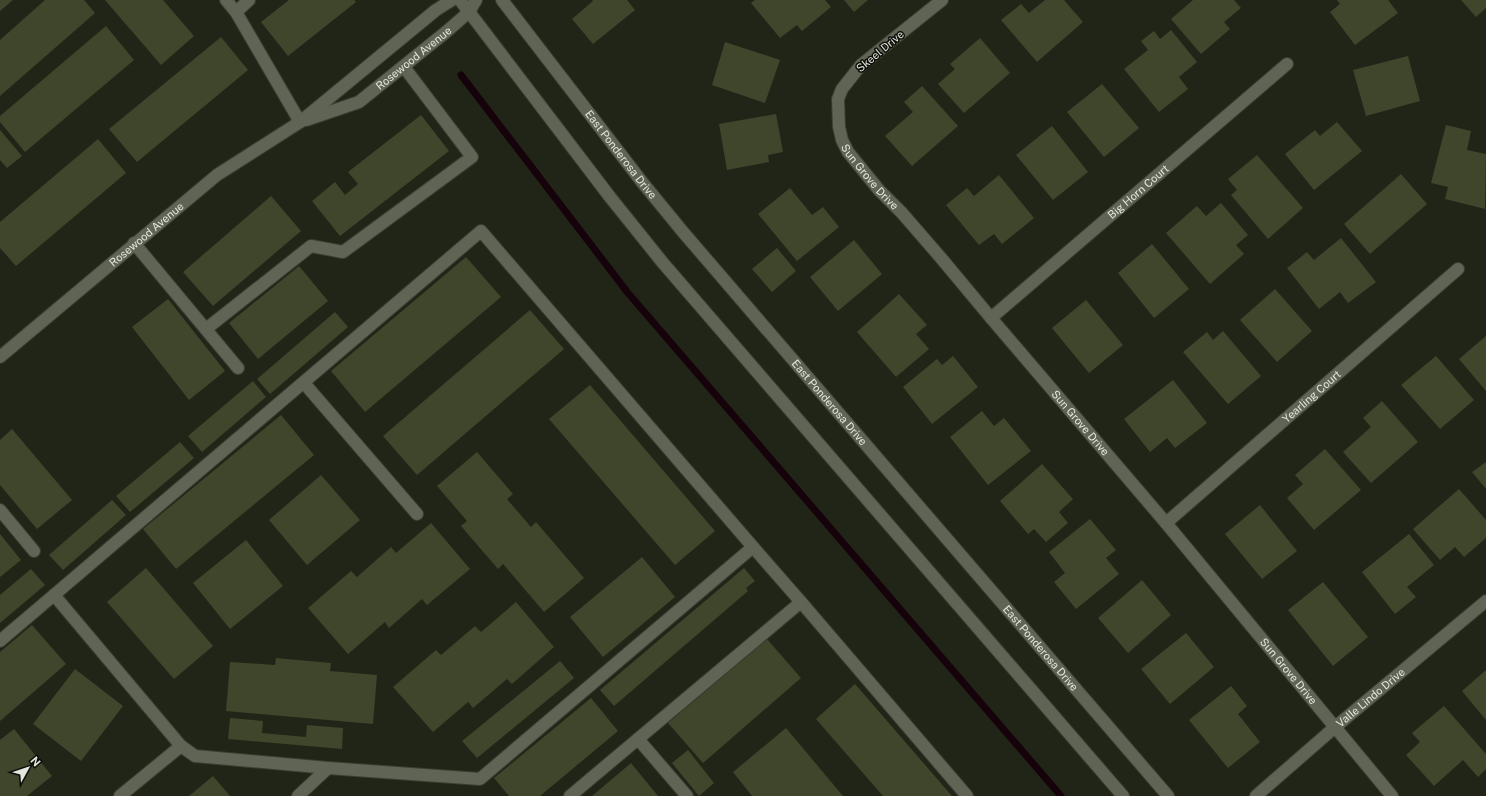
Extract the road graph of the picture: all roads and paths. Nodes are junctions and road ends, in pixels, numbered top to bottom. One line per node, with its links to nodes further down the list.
1 (226, 0): 8 (main road)
2 (249, 0): 8 (main road)
3 (452, 0): 13 (main road, Rosewood Avenue)
4 (460, 0): 9 (main road)
5 (476, 0): 9 (main road, Rosewood Avenue)
6 (502, 0): 40 (main road, East Ponderosa Drive)
7 (942, 0): 12 (main road, Skeel Drive)
8 (236, 12): 13 (main road)
9 (469, 12): 11 (main road, Rosewood Avenue); 39 (main road)
10 (1286, 64): 16 (main road, Big Horn Court)
11 (404, 67): 13 (main road, Rosewood Avenue); 17 (main road)
12 (838, 114): 16 (main road, Sun Grove Drive)
13 (300, 122): 14 (main road, Rosewood Avenue)
14 (134, 243): 17 (main road); 18 (main road, Rosewood Avenue)
15 (1458, 269): 23 (main road, Yearling Court)
16 (991, 318): 23 (main road, Sun Grove Drive)
17 (206, 329): 19 (main road)
18 (0, 357)
19 (238, 368)
20 (304, 383): 22 (main road); 24 (main road); 26 (main road)
21 (0, 510): 25 (main road)
22 (416, 514)
23 (1166, 523): 30 (main road, Sun Grove Drive)
24 (753, 547): 28 (main road); 33 (main road)
25 (34, 551)
26 (54, 596): 29 (main road); 32 (main road)
27 (1486, 601): 30 (main road, Valle Lindo Drive)
28 (800, 602): 31 (main road); 38 (main road)
29 (0, 641)
30 (1334, 728): 41 (main road, Valle Lindo Drive); 42 (main road, Sun Grove Drive)
31 (638, 739): 36 (main road); 37 (main road)
32 (181, 746): 33 (main road); 34 (main road)
33 (328, 768): 35 (main road)
34 (120, 796)
35 (298, 796)
36 (570, 796)
37 (687, 796)
38 (966, 796)
39 (1123, 796)
40 (1168, 796)
41 (1256, 796)
42 (1392, 796)

